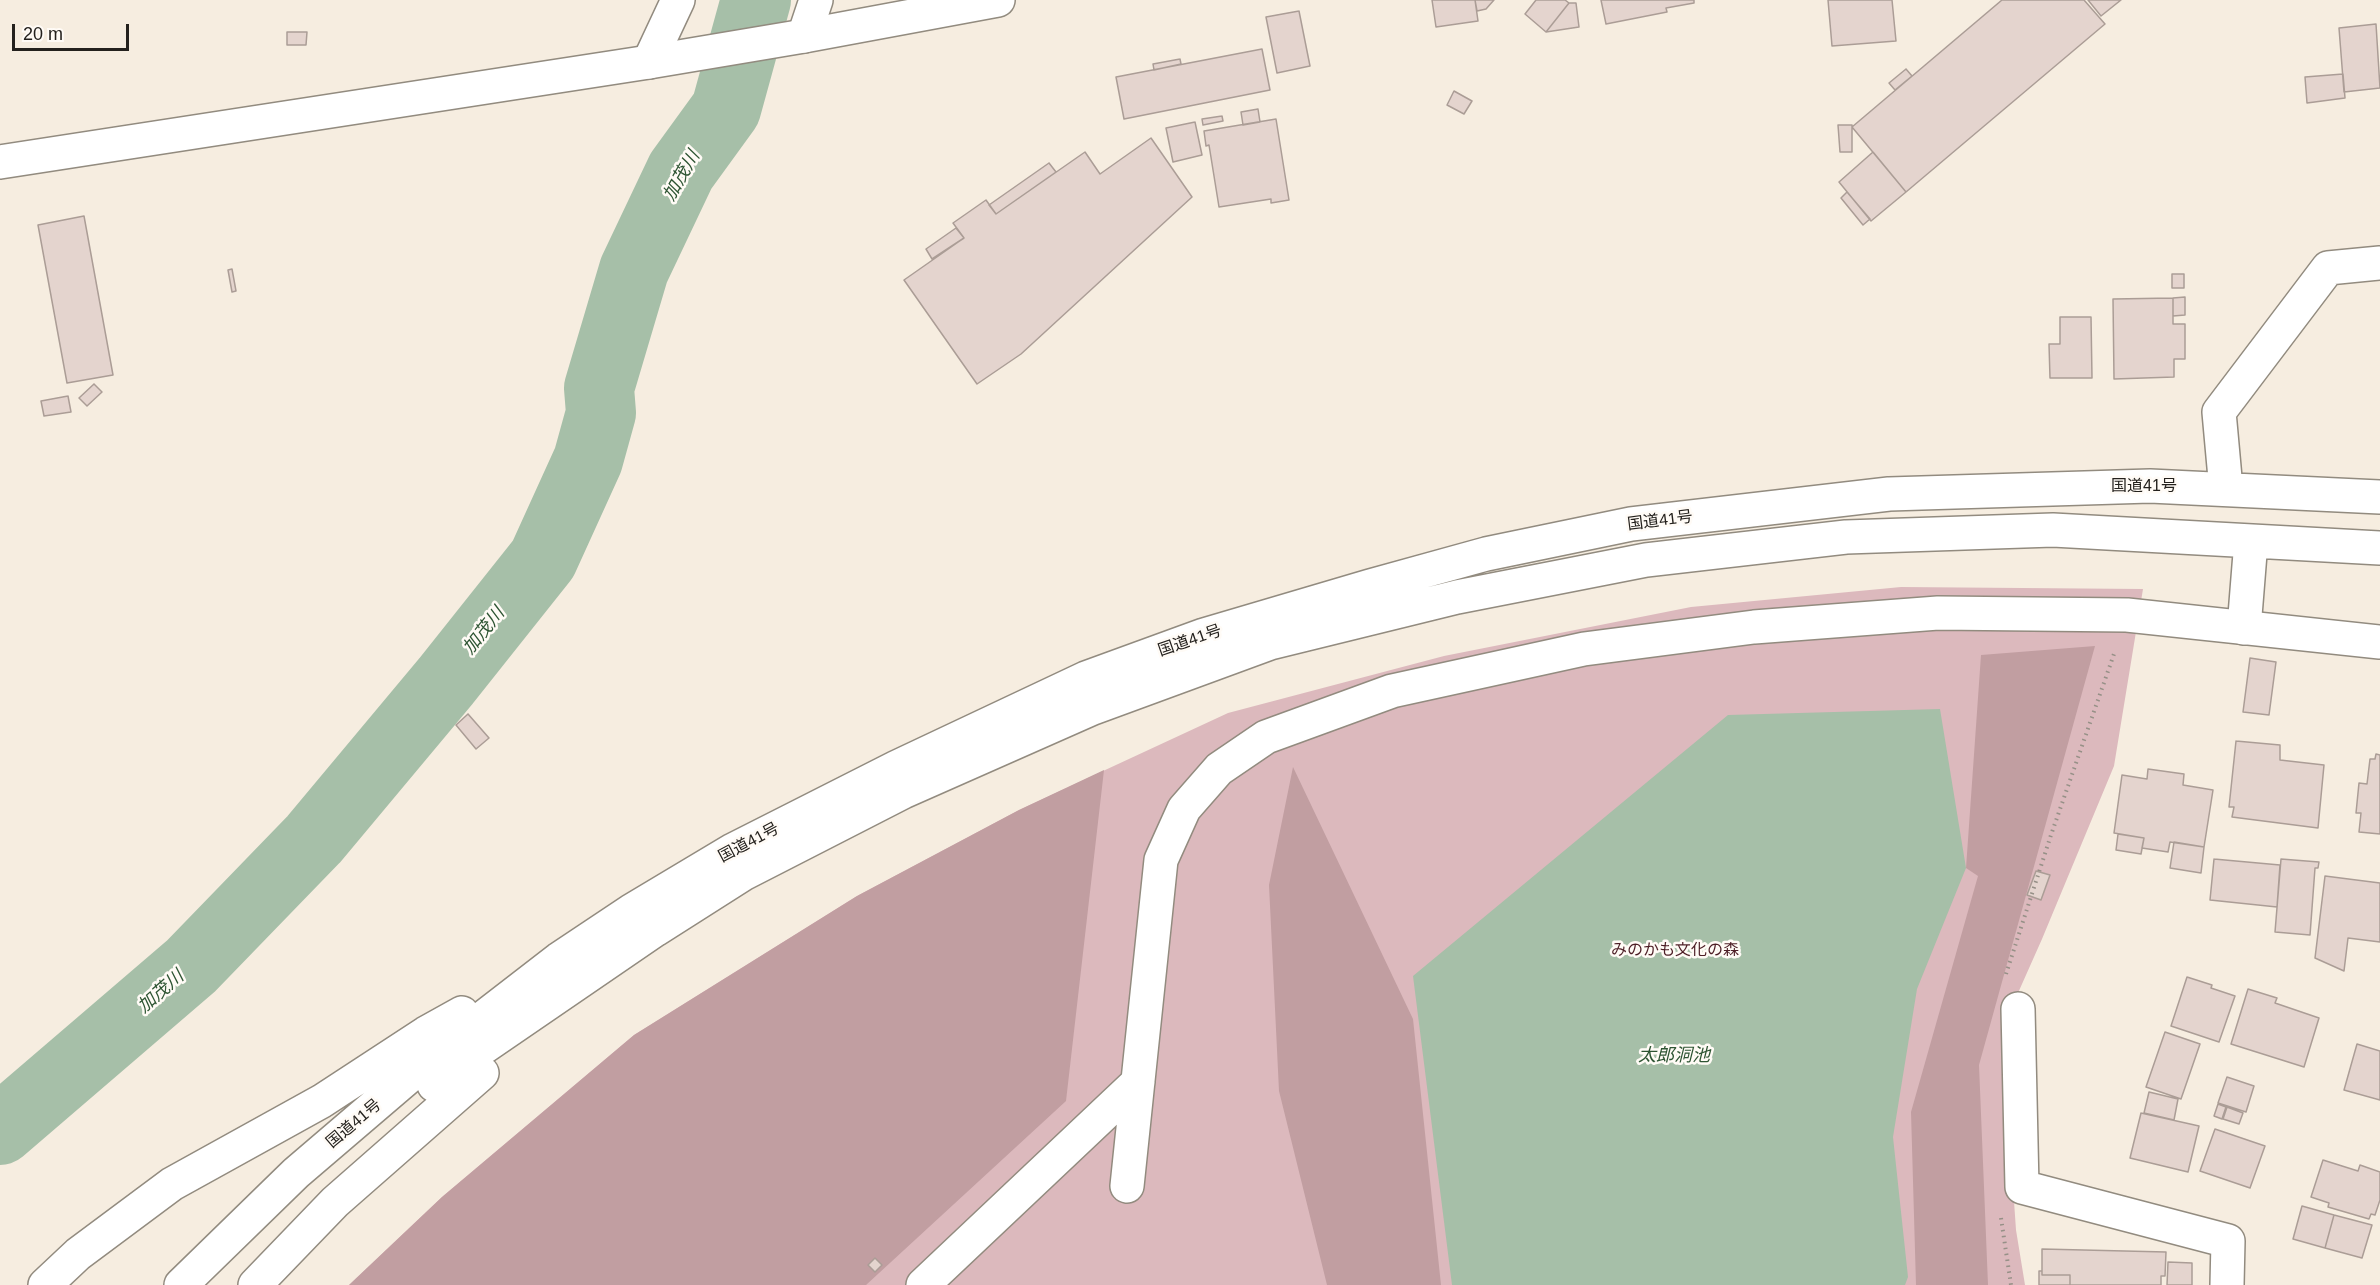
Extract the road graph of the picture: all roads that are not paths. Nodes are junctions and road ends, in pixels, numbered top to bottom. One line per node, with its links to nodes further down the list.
1 (678, 0): 5 (main road)
2 (816, 0): 4 (main road)
3 (998, 0): 4 (main road)
4 (804, 36): 5 (main road)
5 (649, 62): 6 (main road)
6 (0, 162)
7 (2380, 263): 8 (main road)
8 (2226, 489): 9 (main road, 国道41号); 15 (main road, 国道41号)
9 (2380, 497)
10 (2252, 541): 11 (main road, 国道41号); 12 (main road); 14 (main road, 国道41号)
11 (2380, 548)
12 (2244, 628): 13 (main road); 17 (main road)
13 (2380, 642)
14 (655, 930): 21 (main road, 国道41号); 22 (main road)
15 (559, 959): 19 (main road); 20 (main road, 国道41号)
16 (2011, 994): 24 (main road)
17 (1138, 1082): 18 (main road); 23 (main road)
18 (1127, 1186)
19 (45, 1285)
20 (181, 1285)
21 (209, 1285)
22 (255, 1285)
23 (923, 1285)
24 (2227, 1285)

